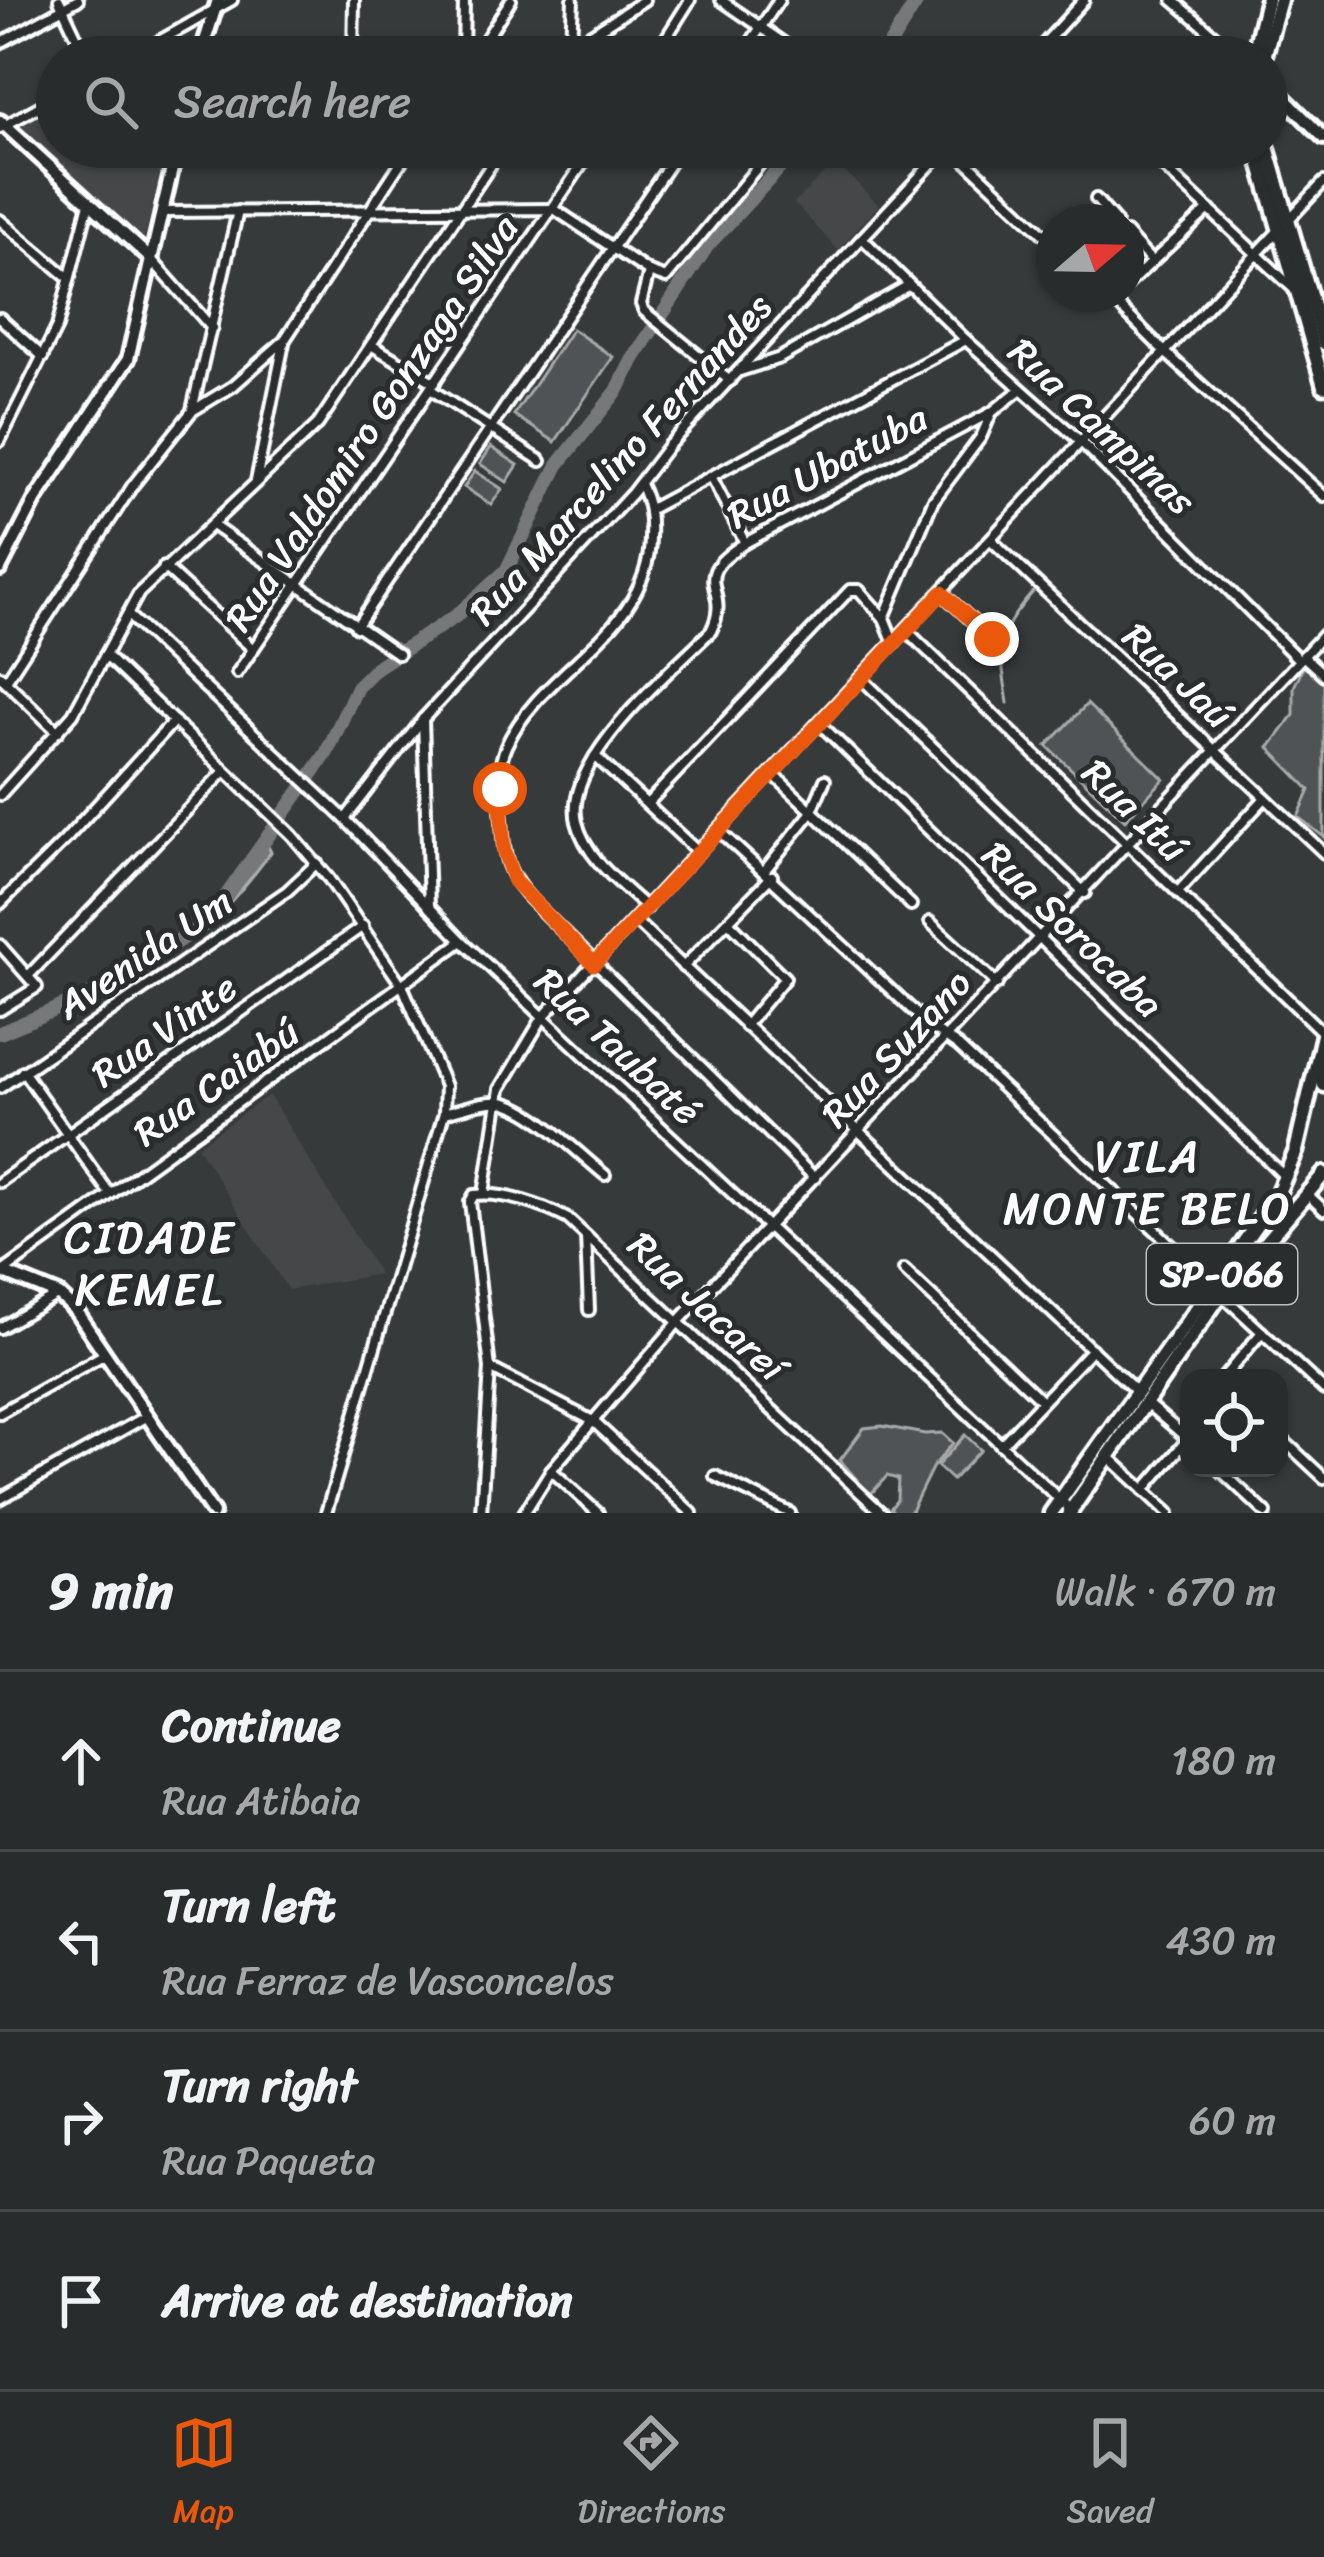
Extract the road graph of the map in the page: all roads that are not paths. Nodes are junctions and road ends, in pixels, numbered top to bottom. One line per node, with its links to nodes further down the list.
1 (78, 0): 15 (street)
2 (232, 0): 16 (street)
3 (354, 0): 22 (street)
4 (464, 0): 23 (street)
5 (512, 0): 24 (street)
6 (573, 0): 25 (street)
7 (644, 0): 26 (street)
8 (690, 0): 27 (street)
9 (722, 0): 18 (street)
10 (779, 0): 18 (street)
11 (1068, 0): 17 (street)
12 (1173, 0): 31 (street)
13 (1267, 0): 32 (main road)
14 (1280, 0): 33 (main road)
15 (61, 4): 19 (street); 34 (street)
16 (216, 4): 20 (street); 21 (main road)
17 (1080, 4): 30 (street)
18 (761, 27): 28 (street); 29 (street)
19 (76, 36)
20 (165, 36)
21 (206, 36)
22 (353, 36)
23 (463, 36)
24 (488, 36)
25 (571, 36)
26 (588, 36)
27 (667, 36)
28 (755, 36)
29 (774, 36)
30 (1054, 36)
31 (1215, 36)
32 (1258, 36)
33 (1270, 36)
34 (0, 44)
35 (1288, 103): 38 (main road)
36 (36, 108): 37 (street)
37 (2, 125): 39 (main road)
38 (1324, 138)
39 (36, 155)
40 (51, 168): 54 (main road)
41 (172, 168): 58 (main road)
42 (397, 168): 61 (street)
43 (489, 168): 60 (street)
44 (581, 168): 56 (street, Rua Valdomiro Gonzaga Silva)
45 (667, 168): 66 (street)
46 (757, 168): 72 (street)
47 (929, 168): 65 (street, Rua Marcelino Fernandes)
48 (972, 168): 64 (street)
49 (1165, 168): 57 (street)
50 (1263, 168): 63 (main road)
51 (1271, 168): 63 (main road)
52 (1324, 182): 63 (street)
53 (1096, 199): 55 (street)
54 (89, 202): 69 (main road); 73 (street)
55 (1100, 204)
56 (554, 209): 60 (street); 66 (street); 88 (street, Rua Valdomiro Gonzaga Silva)
57 (1209, 209): 68 (street); 70 (street)
58 (161, 212): 59 (street); 69 (main road)
59 (238, 212): 61 (street); 79 (street)
60 (460, 212): 61 (street); 83 (street)
61 (367, 213): 81 (street)
62 (0, 220): 73 (street)
63 (1282, 225): 68 (street); 75 (main road); 77 (main road)
64 (1036, 227)
65 (862, 238): 74 (street, Rua Campinas); 86 (street, Rua Marcelino Fernandes)
66 (615, 247): 72 (street); 94 (street)
67 (1144, 253): 70 (street)
68 (1256, 254): 75 (street); 84 (street)
69 (151, 259): 79 (street); 107 (main road)
70 (1152, 262): 71 (street)
71 (1144, 269)
72 (649, 272): 87 (street)
73 (69, 278): 85 (street)
74 (909, 285): 80 (street, Rua Campinas); 86 (street)
75 (1296, 291): 89 (main road)
76 (1127, 312): 84 (street)
77 (1319, 313): 82 (main road)
78 (0, 318): 85 (street)
79 (213, 329): 91 (street)
80 (966, 340): 90 (street, Rua Campinas); 98 (street)
81 (284, 341): 91 (street); 99 (street)
82 (1324, 344)
83 (371, 345): 88 (street); 99 (street)
84 (1165, 352): 96 (street); 101 (street)
85 (43, 357): 93 (street)
86 (740, 372): 87 (street, Rua Marcelino Fernandes)
87 (730, 381): 100 (street, Rua Marcelino Fernandes)
88 (432, 386): 94 (street); 108 (street, Rua Valdomiro Gonzaga Silva)
89 (1324, 386)
90 (1021, 389): 92 (street, Rua Ubatuba); 96 (street, Rua Campinas)
91 (192, 411): 123 (street)
92 (992, 412): 105 (street, Rua Ubatuba); 111 (street)
93 (4, 419): 95 (street)
94 (490, 430): 97 (street); 112 (street)
95 (0, 441)
96 (1080, 441): 104 (street); 120 (street, Rua Campinas)
97 (542, 461)
98 (712, 478): 102 (street); 105 (street)
99 (256, 482): 103 (street)
100 (640, 484): 102 (street); 125 (street, Rua Marcelino Fernandes)
101 (1324, 496)
102 (650, 509): 158 (street)
103 (212, 525): 106 (street); 108 (street)
104 (992, 540): 109 (street); 129 (street, Rua Jaú)
105 (745, 543): 130 (street, Rua Ubatuba)
106 (164, 568): 110 (street); 117 (street)
107 (0, 569)
108 (296, 586): 112 (street); 117 (street, Rua Valdomiro Gonzaga Silva)
109 (942, 593): 113 (street); 115 (street)
110 (128, 614): 119 (street); 138 (street, Rua Taubaté)
111 (884, 618): 116 (street); 136 (street)
112 (356, 627): 118 (street)
113 (905, 630): 116 (street); 140 (street, Rua Itú)
114 (1324, 634): 120 (street, Rua Suzano)
115 (992, 639)
116 (894, 643): 124 (street)
117 (253, 649): 121 (street, Rua Valdomiro Gonzaga Silva)
118 (398, 654)
119 (105, 656): 126 (street); 128 (street)
120 (1301, 658): 122 (street, Rua Campinas); 129 (street, Rua Suzano)
121 (237, 673)
122 (1324, 675)
123 (3, 679): 128 (street)
124 (861, 679): 127 (street); 146 (street)
125 (423, 719): 138 (street, Rua Marcelino Fernandes); 149 (street)
126 (174, 721): 131 (street); 147 (street)
127 (819, 723): 132 (street); 155 (street, Rua Sorocaba)
128 (58, 732): 134 (street)
129 (1214, 750): 135 (street, Rua Jaú); 140 (street, Rua Suzano)
130 (595, 756): 136 (street); 150 (street, Rua Ubatuba)
131 (224, 772): 143 (street); 160 (street)
132 (772, 773): 137 (street); 139 (street)
133 (825, 780): 137 (street)
134 (2, 789)
135 (1265, 798): 142 (street, Rua Jaú); 145 (street)
136 (647, 804): 141 (street)
137 (811, 812): 144 (street); 148 (street)
138 (345, 818): 149 (street, Rua Taubaté)
139 (719, 831): 141 (street); 144 (street)
140 (1128, 845): 145 (street, Rua Itú); 146 (street, Rua Suzano)
141 (698, 852): 150 (street)
142 (1324, 853)
143 (317, 863): 154 (street); 169 (street, Avenida Um)
144 (768, 873): 152 (street); 167 (street)
145 (1178, 892): 166 (street, Rua Itú)
146 (1084, 893): 155 (street, Rua Suzano)
147 (0, 904)
148 (911, 905)
149 (429, 908): 156 (street, Rua Taubaté)
150 (646, 908): 151 (street)
151 (634, 921): 158 (street); 159 (street)
152 (728, 921): 159 (street); 165 (street)
153 (930, 922): 161 (street)
154 (363, 926): 162 (street); 175 (street, Rua Vinte)
155 (1040, 939): 161 (street, Rua Suzano); 179 (street, Rua Sorocaba)
156 (463, 941): 162 (street, Rua Caiabú); 164 (street, Rua Taubaté)
157 (0, 945): 160 (street)
158 (594, 964): 164 (street); 178 (street)
159 (682, 967): 165 (street)
160 (28, 975): 163 (street)
161 (998, 984): 167 (street, Rua Suzano)
162 (403, 987): 173 (street); 181 (street, Rua Caiabú)
163 (0, 1010)
164 (543, 1017): 172 (street); 185 (street, Rua Taubaté)
165 (746, 1026): 174 (street)
166 (1324, 1032): 168 (main road)
167 (947, 1038): 174 (street, Rua Suzano); 189 (street)
168 (1318, 1055): 170 (main road); 179 (main road, SP-066)
169 (23, 1071): 171 (street, Avenida Um); 175 (street)
170 (1324, 1085)
171 (0, 1088)
172 (496, 1101): 173 (street); 176 (street); 182 (street)
173 (444, 1113): 218 (street)
174 (858, 1133): 178 (street, Rua Suzano); 195 (street)
175 (68, 1135): 180 (street, Rua Vinte); 181 (street)
176 (604, 1174)
177 (1324, 1174): 183 (main road, SP-066)
178 (815, 1178): 185 (street, Rua Suzano)
179 (1286, 1178): 189 (main road, SP-066)
180 (0, 1182)
181 (110, 1194): 188 (street, Rua Caiabú)
182 (484, 1194): 186 (street, Rua Jacareí); 197 (street)
183 (1307, 1194): 184 (street); 189 (main road, SP-066)
184 (1324, 1210)
185 (767, 1228): 192 (street, Rua Suzano); 207 (street, Rua Taubaté)
186 (586, 1234): 191 (street); 192 (street, Rua Jacareí)
187 (904, 1270): 201 (street)
188 (2, 1271): 190 (main road)
189 (1218, 1290): 194 (street); 200 (main road, SP-066)
190 (58, 1295): 193 (street); 196 (main road)
191 (590, 1310)
192 (680, 1320): 204 (street, Rua Suzano); 224 (street, Rua Jacareí)
193 (0, 1328)
194 (1262, 1332): 198 (street); 199 (street)
195 (1092, 1349): 200 (street); 201 (street)
196 (104, 1354): 202 (street); 203 (main road)
197 (490, 1368): 204 (street); 219 (street)
198 (1231, 1369)
199 (1324, 1390)
200 (1141, 1397): 205 (street); 209 (main road, SP-066); 216 (main road, SP-066)
201 (1042, 1402): 207 (street)
202 (0, 1413)
203 (147, 1416): 215 (street); 217 (main road)
204 (592, 1421): 210 (street, Rua Suzano); 222 (street)
205 (1180, 1433)
206 (1288, 1444): 213 (street)
207 (1001, 1445): 216 (street, Rua Taubaté)
208 (1180, 1449): 214 (street)
209 (1108, 1456): 214 (street); 216 (main road, SP-066)
210 (551, 1470): 220 (street, Rua Suzano); 221 (street)
211 (715, 1476): 223 (street)
212 (1227, 1477): 227 (street)
213 (1324, 1478)
214 (1144, 1490): 226 (street)
215 (0, 1499)
216 (1069, 1509): 225 (main road, SP-066)
217 (213, 1513)
218 (326, 1513)
219 (481, 1513)
220 (524, 1513)
221 (598, 1513)
222 (692, 1513)
223 (790, 1513)
224 (882, 1513)
225 (1051, 1513)
226 (1169, 1513)
227 (1265, 1513)

